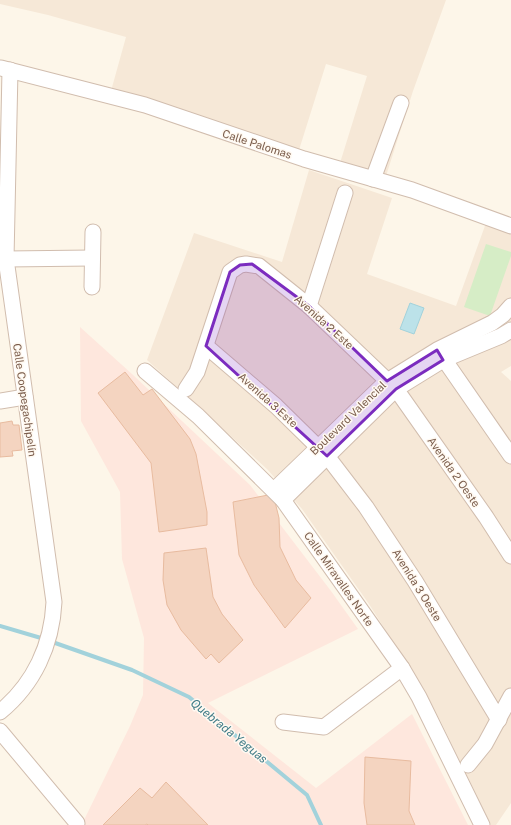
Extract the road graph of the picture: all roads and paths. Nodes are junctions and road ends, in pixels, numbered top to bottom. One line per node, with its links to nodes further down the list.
1 (5, 69): 3 (street, Calle Palomas); 8 (street, Calle Coopegachipelín)
2 (401, 103): 3 (street)
3 (373, 179): 5 (street, Calle Palomas)
4 (345, 193): 10 (street)
5 (511, 226)
6 (92, 232): 7 (street)
7 (92, 258): 8 (street); 9 (street)
8 (6, 259): 18 (street, Calle Coopegachipelín)
9 (92, 287)
10 (308, 306): 13 (street, Avenida 2 Este); 16 (street, Avenida 2 Este)
11 (511, 306): 14 (street, Boulevard Valencial)
12 (511, 330): 14 (street, Boulevard Valencial)
13 (206, 346): 17 (street); 20 (street, Avenida 3 Este)
14 (440, 355): 16 (street, Boulevard Valencial); 21 (street)
15 (145, 371): 22 (street, Calle Miravalles Norte)
16 (392, 385): 20 (street, Boulevard Valencial); 23 (street, Avenida 2 Oeste)
17 (186, 389)
18 (25, 397): 19 (street); 26 (street, Calle Coopegachipelín)
19 (0, 401)
20 (323, 451): 22 (street, Boulevard Valencial); 27 (street, Avenida 3 Oeste)
21 (511, 456)
22 (278, 495): 24 (street, Calle Miravalles Norte)
23 (511, 556)
24 (402, 668): 28 (street); 32 (street, Calle Miravalles Norte)
25 (511, 696): 27 (street)
26 (0, 712)
27 (499, 720): 30 (street)
28 (283, 722)
29 (0, 731): 31 (street)
30 (468, 765)
31 (78, 823)
32 (482, 825)

